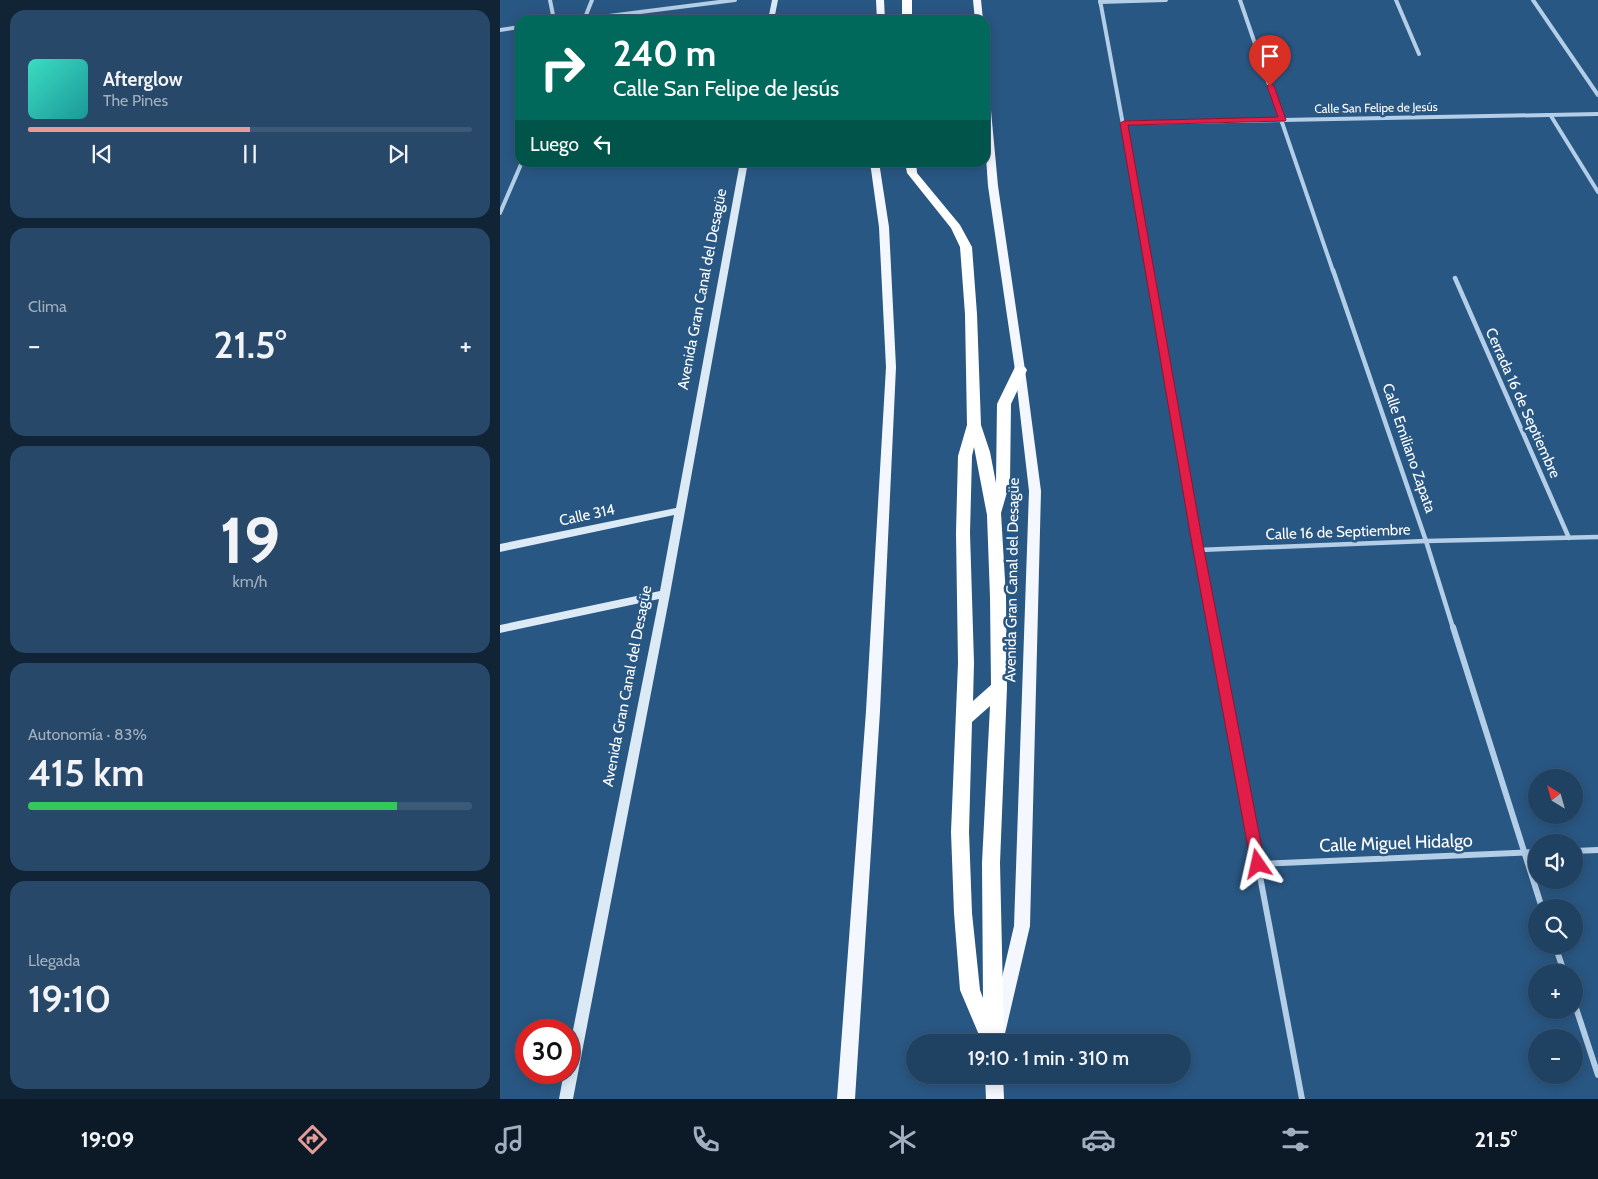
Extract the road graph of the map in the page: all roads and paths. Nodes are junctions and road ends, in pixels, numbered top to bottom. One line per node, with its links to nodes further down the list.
1 (550, 0): 13 (street)
2 (592, 0): 14 (street)
3 (735, 0): 15 (street)
4 (775, 0): 16 (street)
5 (880, 0): 17 (main road)
6 (907, 0): 18 (highway)
7 (977, 0): 19 (main road)
8 (1166, 0): 12 (street)
9 (1240, 0): 26 (street, Calle Emiliano Zapata)
10 (1396, 0): 22 (street)
11 (1533, 0): 23 (street)
12 (1100, 1): 27 (street)
13 (553, 15)
14 (586, 15)
15 (622, 15)
16 (772, 15)
17 (881, 15)
18 (908, 15)
19 (978, 15)
20 (515, 28): 21 (street)
21 (500, 30)
22 (1419, 54)
23 (1598, 95)
24 (1598, 114): 25 (street, Calle San Felipe de Jesús)
25 (1551, 116): 26 (street, Calle San Felipe de Jesús); 33 (street)
26 (1282, 120): 27 (street, Calle San Felipe de Jesús); 42 (street, Calle Emiliano Zapata)
27 (1124, 123): 44 (street)
28 (990, 150): 36 (main road, Avenida Gran Canal del Desagüe)
29 (520, 167): 34 (street)
30 (743, 167): 38 (street, Avenida Gran Canal del Desagüe)
31 (875, 167): 62 (main road)
32 (911, 167): 37 (highway)
33 (1598, 192)
34 (500, 213)
35 (1455, 278): 41 (street, Cerrada 16 de Septiembre)
36 (1020, 370): 39 (highway); 58 (main road, Avenida Gran Canal del Desagüe)
37 (974, 425): 39 (highway); 48 (highway)
38 (680, 511): 43 (street, Calle 314); 45 (street, Avenida Gran Canal del Desagüe)
39 (994, 515): 47 (highway)
40 (1598, 537): 41 (street, Calle 16 de Septiembre)
41 (1569, 538): 42 (street, Calle 16 de Septiembre)
42 (1426, 541): 44 (street, Calle 16 de Septiembre); 51 (street, Calle Emiliano Zapata)
43 (500, 548)
44 (1199, 550): 53 (street)
45 (665, 594): 46 (street); 61 (street, Avenida Gran Canal del Desagüe)
46 (500, 629)
47 (999, 687): 48 (highway); 57 (highway)
48 (963, 720): 56 (highway)
49 (1598, 850): 50 (street)
50 (1583, 851)
51 (1524, 853): 52 (street, Calle Miguel Hidalgo); 53 (street, Calle Miguel Hidalgo); 54 (street, Calle Emiliano Zapata)
52 (1528, 853)
53 (1258, 864): 64 (street)
54 (1539, 899)
55 (1580, 1019): 59 (street)
56 (989, 1034)
57 (993, 1034)
58 (995, 1034)
59 (1598, 1076)
60 (994, 1084): 63 (main road)
61 (566, 1099)
62 (846, 1099)
63 (995, 1099)
64 (1302, 1099)

